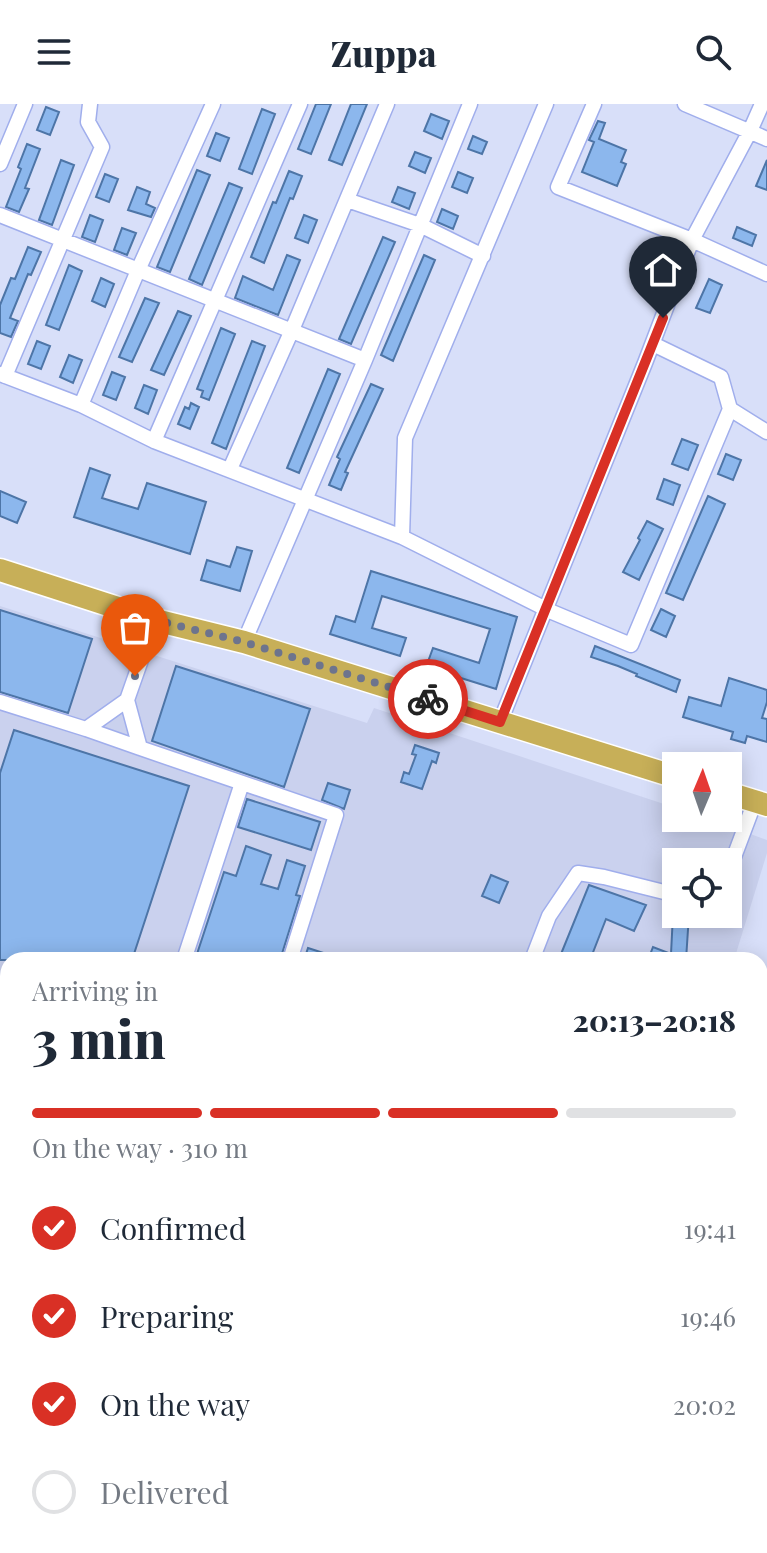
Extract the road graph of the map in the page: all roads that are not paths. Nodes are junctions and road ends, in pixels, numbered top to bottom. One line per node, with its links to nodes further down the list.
1 (25, 104): 13 (street)
2 (90, 104): 17 (street)
3 (213, 104): 20 (street)
4 (300, 104): 22 (street)
5 (387, 104): 14 (street)
6 (470, 104): 16 (street)
7 (546, 104): 19 (street)
8 (594, 104): 18 (street)
9 (685, 104): 11 (street)
10 (762, 104): 11 (street)
11 (750, 131): 12 (street); 18 (street)
12 (767, 139)
13 (0, 164)
14 (347, 200): 16 (street); 23 (street)
15 (0, 215): 17 (street)
16 (420, 225): 19 (street); 25 (street)
17 (64, 240): 20 (street); 26 (street)
18 (692, 240): 21 (street); 24 (street)
19 (483, 256): 33 (street)
20 (139, 268): 22 (street); 27 (street)
21 (767, 274)
22 (214, 300): 23 (street); 30 (street)
23 (292, 330): 25 (street); 31 (street)
24 (653, 344): 28 (street); 35 (street)
25 (365, 360): 32 (street)
26 (2, 375): 27 (street)
27 (81, 405): 30 (street)
28 (730, 409): 29 (street); 35 (street)
29 (767, 432)
30 (154, 441): 31 (street)
31 (230, 469): 32 (street)
32 (305, 500): 33 (street); 37 (street)
33 (402, 537): 35 (street)
34 (0, 570): 36 (highway)
35 (544, 608): 40 (street)
36 (155, 620): 37 (highway); 38 (street)
37 (244, 642): 40 (highway)
38 (127, 700): 41 (street); 42 (street)
39 (0, 702): 41 (street)
40 (500, 722): 43 (highway)
41 (86, 729): 42 (street)
42 (140, 748): 44 (street)
43 (662, 773)
44 (242, 783): 48 (street); 49 (street)
45 (761, 803): 46 (street)
46 (740, 848)
47 (662, 892): 50 (street)
48 (187, 952)
49 (293, 952)
50 (535, 952)

